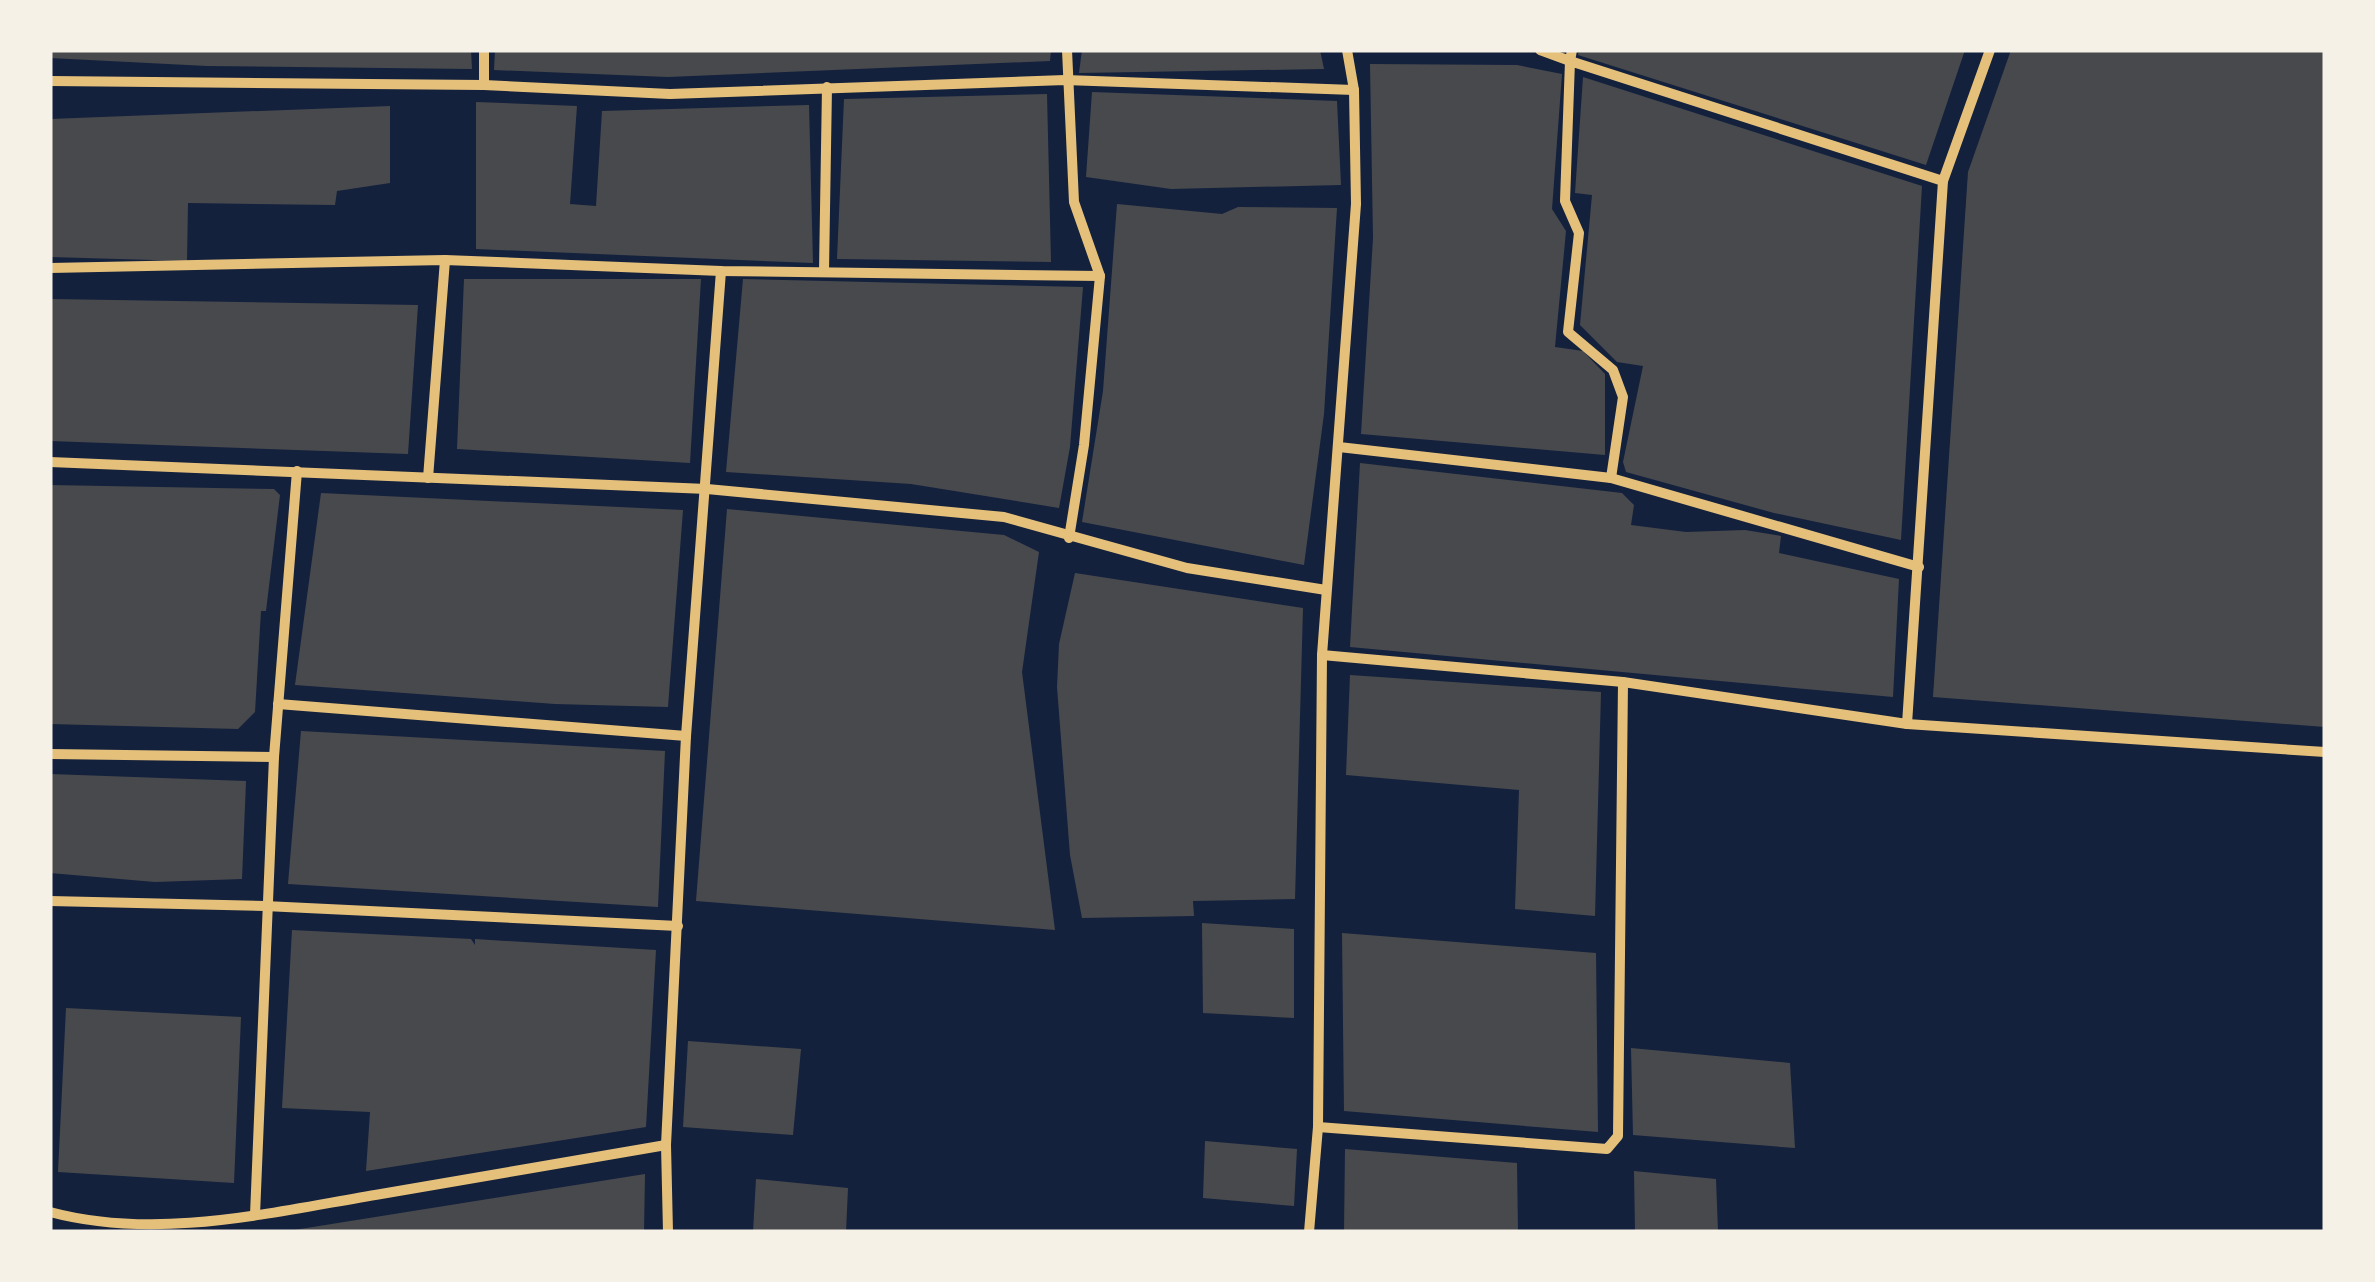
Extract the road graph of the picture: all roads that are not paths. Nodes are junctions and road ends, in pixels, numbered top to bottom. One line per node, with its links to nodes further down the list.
1 (484, 50): 9 (street)
2 (1067, 50): 7 (street)
3 (1348, 50): 11 (street)
4 (1540, 50): 6 (street)
5 (1990, 50): 12 (street)
6 (1571, 56): 12 (street); 22 (street)
7 (1065, 80): 10 (street); 11 (street); 17 (street)
8 (50, 82): 9 (street)
9 (484, 85): 10 (street)
10 (827, 88): 16 (street)
11 (1354, 90): 18 (street)
12 (1943, 180): 25 (street)
13 (445, 260): 14 (street); 15 (street); 21 (street)
14 (50, 268)
15 (721, 271): 16 (street); 23 (street)
16 (824, 272): 17 (street)
17 (1100, 276): 24 (street)
18 (1339, 447): 22 (street); 26 (street)
19 (50, 462): 20 (street)
20 (298, 471): 21 (street); 29 (street)
21 (428, 478): 23 (street)
22 (1611, 478): 25 (street)
23 (707, 488): 24 (street); 31 (street)
24 (1070, 538): 26 (street)
25 (1919, 567): 30 (street)
26 (1326, 590): 27 (street)
27 (1322, 655): 28 (street); 38 (street)
28 (1624, 682): 30 (street); 38 (street)
29 (278, 704): 31 (street); 34 (street)
30 (1906, 724): 32 (street)
31 (686, 736): 37 (street)
32 (2325, 752)
33 (50, 754): 34 (street)
34 (274, 756): 36 (street)
35 (50, 900): 36 (street)
36 (265, 906): 37 (street); 41 (street)
37 (678, 926): 39 (street)
38 (1318, 1127): 43 (street)
39 (666, 1145): 41 (street); 42 (street)
40 (50, 1212): 41 (street)
41 (255, 1216)
42 (668, 1232)
43 (1310, 1232)

